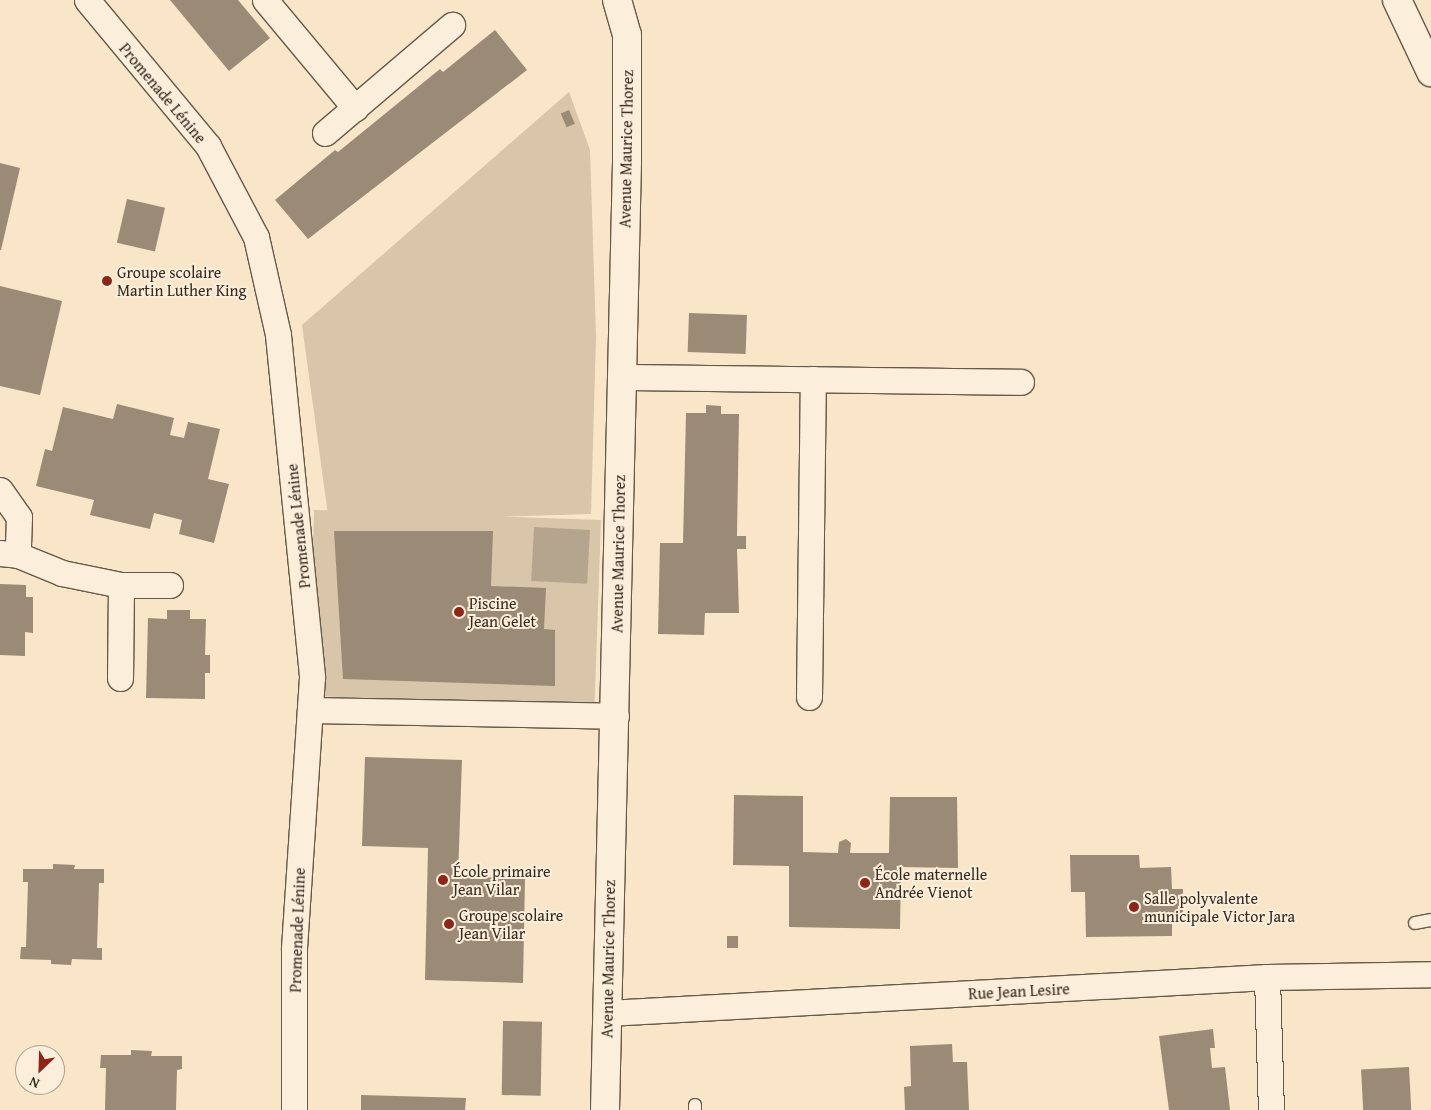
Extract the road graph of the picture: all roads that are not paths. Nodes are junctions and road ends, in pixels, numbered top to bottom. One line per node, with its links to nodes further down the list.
1 (88, 0): 18 (street, Promenade Lénine)
2 (265, 0): 7 (street)
3 (617, 0): 9 (street, Avenue Maurice Thorez)
4 (1397, 0): 6 (street)
5 (452, 25): 7 (street)
6 (1431, 72)
7 (355, 108): 8 (street)
8 (325, 133)
9 (620, 377): 10 (street); 19 (street, Avenue Maurice Thorez)
10 (813, 380): 11 (street); 17 (street)
11 (1021, 382)
12 (0, 490): 13 (street)
13 (9, 554): 14 (street)
14 (121, 585): 15 (street); 16 (street)
15 (170, 585)
16 (120, 678)
17 (809, 697)
18 (310, 710): 19 (street); 25 (street, Promenade Lénine)
19 (616, 716): 24 (street, Avenue Maurice Thorez)
20 (1431, 920): 21 (lane)
21 (1415, 922)
22 (1431, 974): 23 (street, Rue Jean Lesire)
23 (1267, 977): 24 (street, Rue Jean Lesire); 27 (street)
24 (607, 1013): 26 (street, Avenue Maurice Thorez)
25 (294, 1110)
26 (605, 1110)
27 (1271, 1110)

